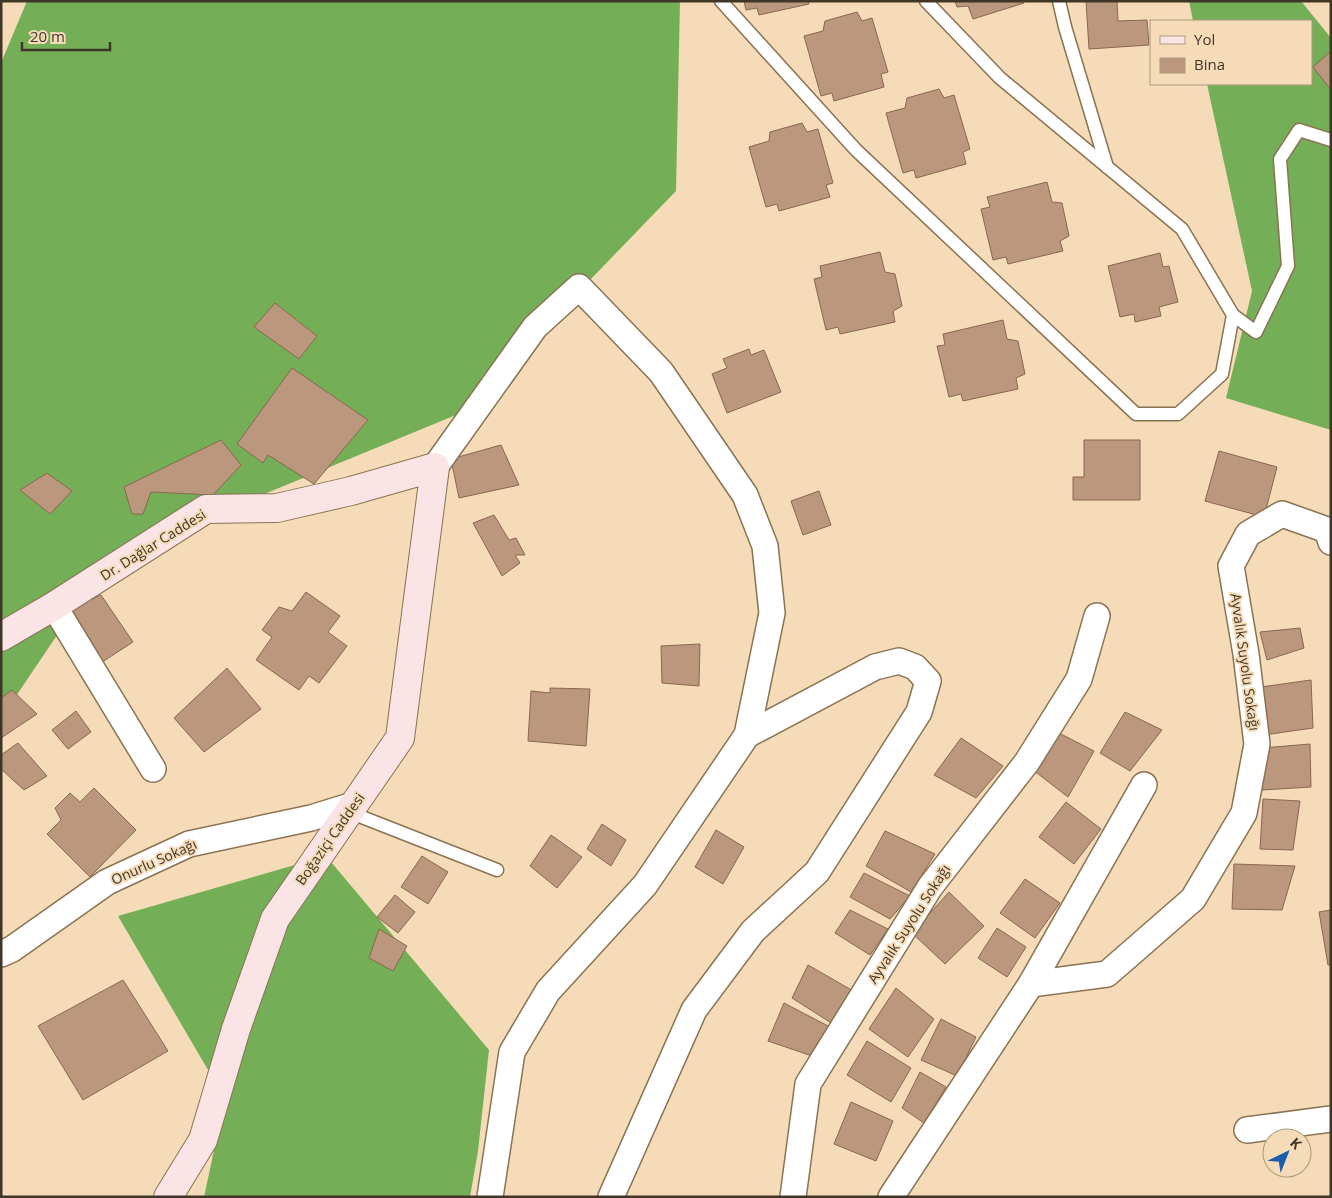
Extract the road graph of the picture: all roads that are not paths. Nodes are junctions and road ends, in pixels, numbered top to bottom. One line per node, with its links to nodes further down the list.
1 (721, 1): 6 (lane)
2 (926, 1): 5 (lane)
3 (1059, 1): 5 (lane)
4 (1331, 140): 6 (lane)
5 (1107, 167): 6 (lane)
6 (1233, 315)
7 (435, 467): 9 (street, Dr. Dağlar Caddesi); 12 (street); 15 (street, Boğaziçi Caddesi)
8 (1331, 542): 18 (street, Ayvalık Suyolu Sokağı)
9 (54, 606): 11 (street, Dr. Dağlar Caddesi); 13 (street)
10 (1097, 616): 24 (street, Ayvalık Suyolu Sokağı)
11 (1, 637)
12 (746, 735): 22 (street); 23 (street)
13 (153, 769)
14 (1144, 785): 18 (street)
15 (351, 809): 16 (lane); 17 (street, Onurlu Sokağı); 21 (street, Boğaziçi Caddesi)
16 (497, 870)
17 (1, 954)
18 (1031, 984): 25 (street)
19 (1331, 1119): 20 (street)
20 (1247, 1130)
21 (168, 1197)
22 (490, 1197)
23 (611, 1197)
24 (793, 1197)
25 (891, 1197)

